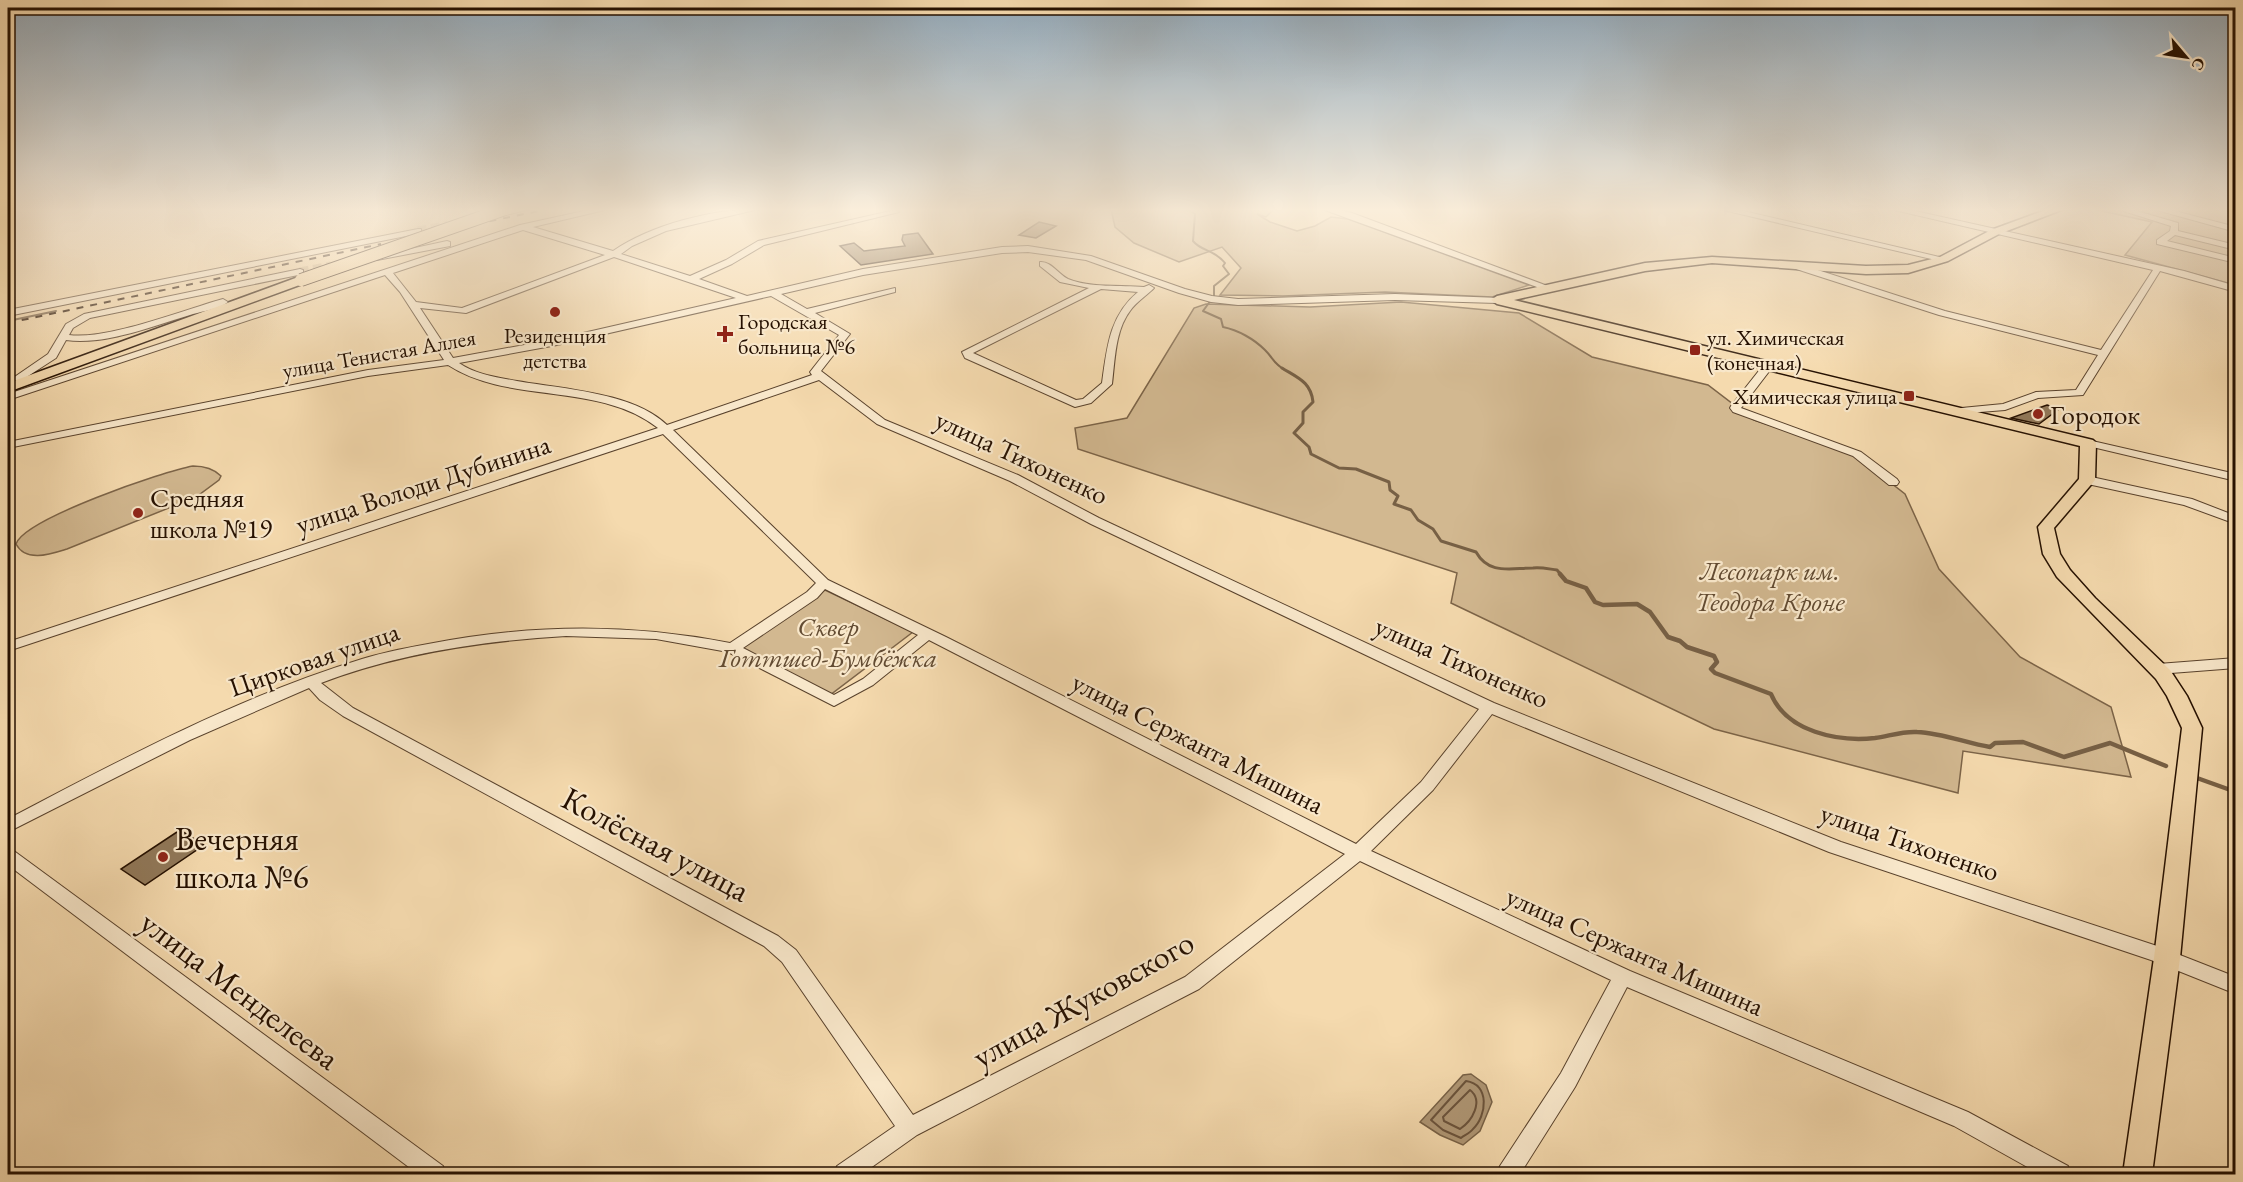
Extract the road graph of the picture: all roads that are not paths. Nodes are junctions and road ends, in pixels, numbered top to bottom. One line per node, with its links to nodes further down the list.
1 (252, 264): 37 (street)
2 (335, 264): 34 (main road)
3 (336, 264): 22 (main road, bridge)
4 (402, 264): 18 (street)
5 (410, 264): 18 (street)
6 (588, 264): 35 (street)
7 (644, 264): 23 (street)
8 (724, 264): 23 (street)
9 (904, 264): 31 (street, улица Тенистая Аллея)
10 (1043, 264): 26 (street)
11 (1105, 264): 25 (street, улица Тенистая Аллея)
12 (1484, 264): 27 (street)
13 (1676, 264): 27 (main road, улица Тенистая Аллея)
14 (1779, 264): 17 (main road, улица Тенистая Аллея)
15 (1925, 264): 17 (main road, улица Тенистая Аллея)
16 (2141, 264): 19 (street)
17 (1793, 265): 39 (street)
18 (405, 266): 21 (street)
19 (2158, 268): 28 (street); 39 (street)
20 (339, 270): 24 (street)
21 (387, 272): 24 (street); 35 (street)
22 (300, 276): 38 (street); 42 (main road)
23 (690, 280): 32 (street)
24 (354, 283): 42 (street)
25 (1159, 283): 30 (street); 33 (street, улица Тенистая Аллея)
26 (1099, 287): 30 (street); 30 (street)
27 (1548, 288): 33 (main road, улица Тенистая Аллея)
28 (2235, 289)
29 (892, 290): 36 (street)
30 (1146, 290)
31 (773, 293): 32 (street, улица Тенистая Аллея); 36 (street)
32 (747, 299): 40 (street, улица Тенистая Аллея)
33 (1497, 300): 41 (main road)
34 (223, 302): 38 (street); 44 (main road)
35 (413, 304): 40 (street)
36 (805, 312): 43 (street)
37 (8, 313)
38 (64, 337): 44 (street)
39 (2102, 353): 46 (street)
40 (450, 362): 47 (street, улица Сержанта Мишина); 49 (street, улица Тенистая Аллея)
41 (1769, 365): 46 (main road); 52 (street)
42 (81, 367): 44 (main road); 45 (street)
43 (819, 376): 47 (street, улица Володи Дубинина); 61 (street, улица Тихоненко)
44 (11, 382)
45 (8, 397)
46 (1956, 411): 48 (main road)
47 (666, 429): 54 (street, улица Сержанта Мишина); 56 (street, улица Володи Дубинина)
48 (2088, 443): 50 (street); 51 (main road)
49 (8, 445)
50 (2235, 478)
51 (2087, 480): 53 (street); 59 (main road)
52 (1893, 482)
53 (2235, 520)
54 (823, 583): 55 (street, улица Сержанта Мишина); 57 (street)
55 (928, 633): 57 (street, Цирковая улица); 63 (street, улица Сержанта Мишина)
56 (8, 647)
57 (732, 648): 60 (street, Цирковая улица)
58 (2235, 663): 59 (street)
59 (2158, 669): 65 (main road)
60 (312, 683): 62 (street, Цирковая улица); 68 (street, Колёсная улица)
61 (1489, 707): 63 (street, улица Жуковского); 65 (street, улица Тихоненко)
62 (8, 826)
63 (1358, 853): 66 (street, улица Сержанта Мишина); 68 (street, улица Жуковского)
64 (11, 863): 69 (street, улица Менделеева)
65 (2167, 958): 67 (street, улица Тихоненко); 73 (main road)
66 (1623, 977): 71 (street); 72 (street, улица Сержанта Мишина)
67 (2235, 986)
68 (909, 1128): 70 (street, улица Жуковского)
69 (435, 1174)
70 (845, 1174)
71 (1508, 1174)
72 (2060, 1174)
73 (2138, 1174)

